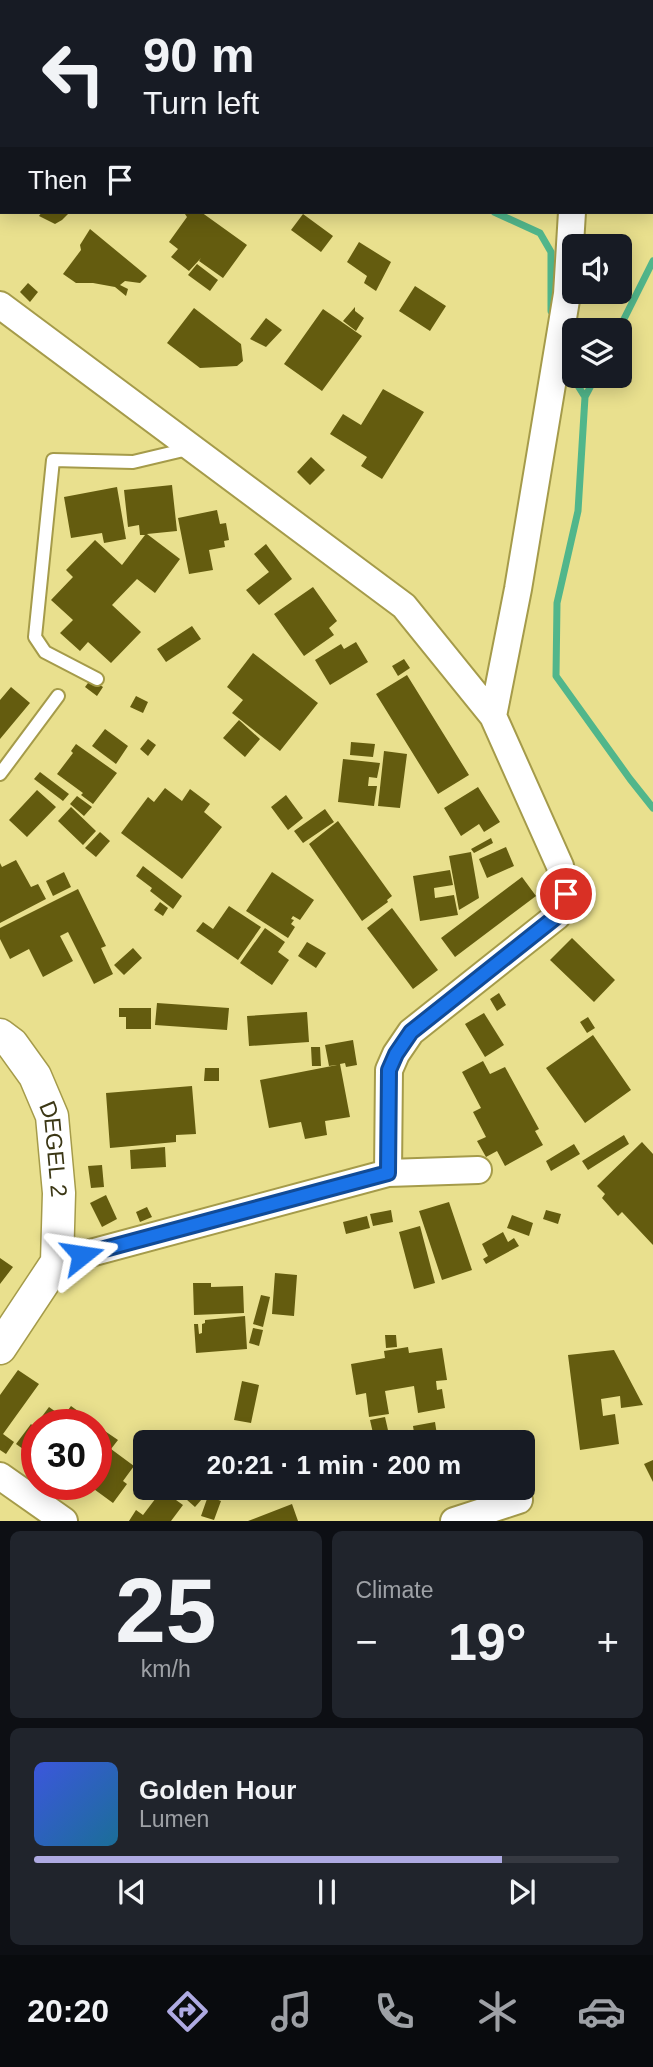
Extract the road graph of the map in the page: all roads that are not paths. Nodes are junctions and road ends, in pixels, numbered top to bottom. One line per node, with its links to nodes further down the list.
1 (572, 214): 6 (street)
2 (0, 305): 3 (street)
3 (192, 448): 4 (lane); 6 (street)
4 (97, 679)
5 (58, 696): 7 (lane)
6 (493, 716): 10 (street)
7 (0, 774)
8 (0, 1035): 11 (street, DEGEL 2)
9 (478, 1170): 10 (street)
10 (388, 1173): 11 (street)
11 (57, 1262): 12 (street)
12 (0, 1348)
13 (0, 1476): 15 (street)
14 (519, 1500): 16 (street)
15 (64, 1521)
16 (454, 1521)

